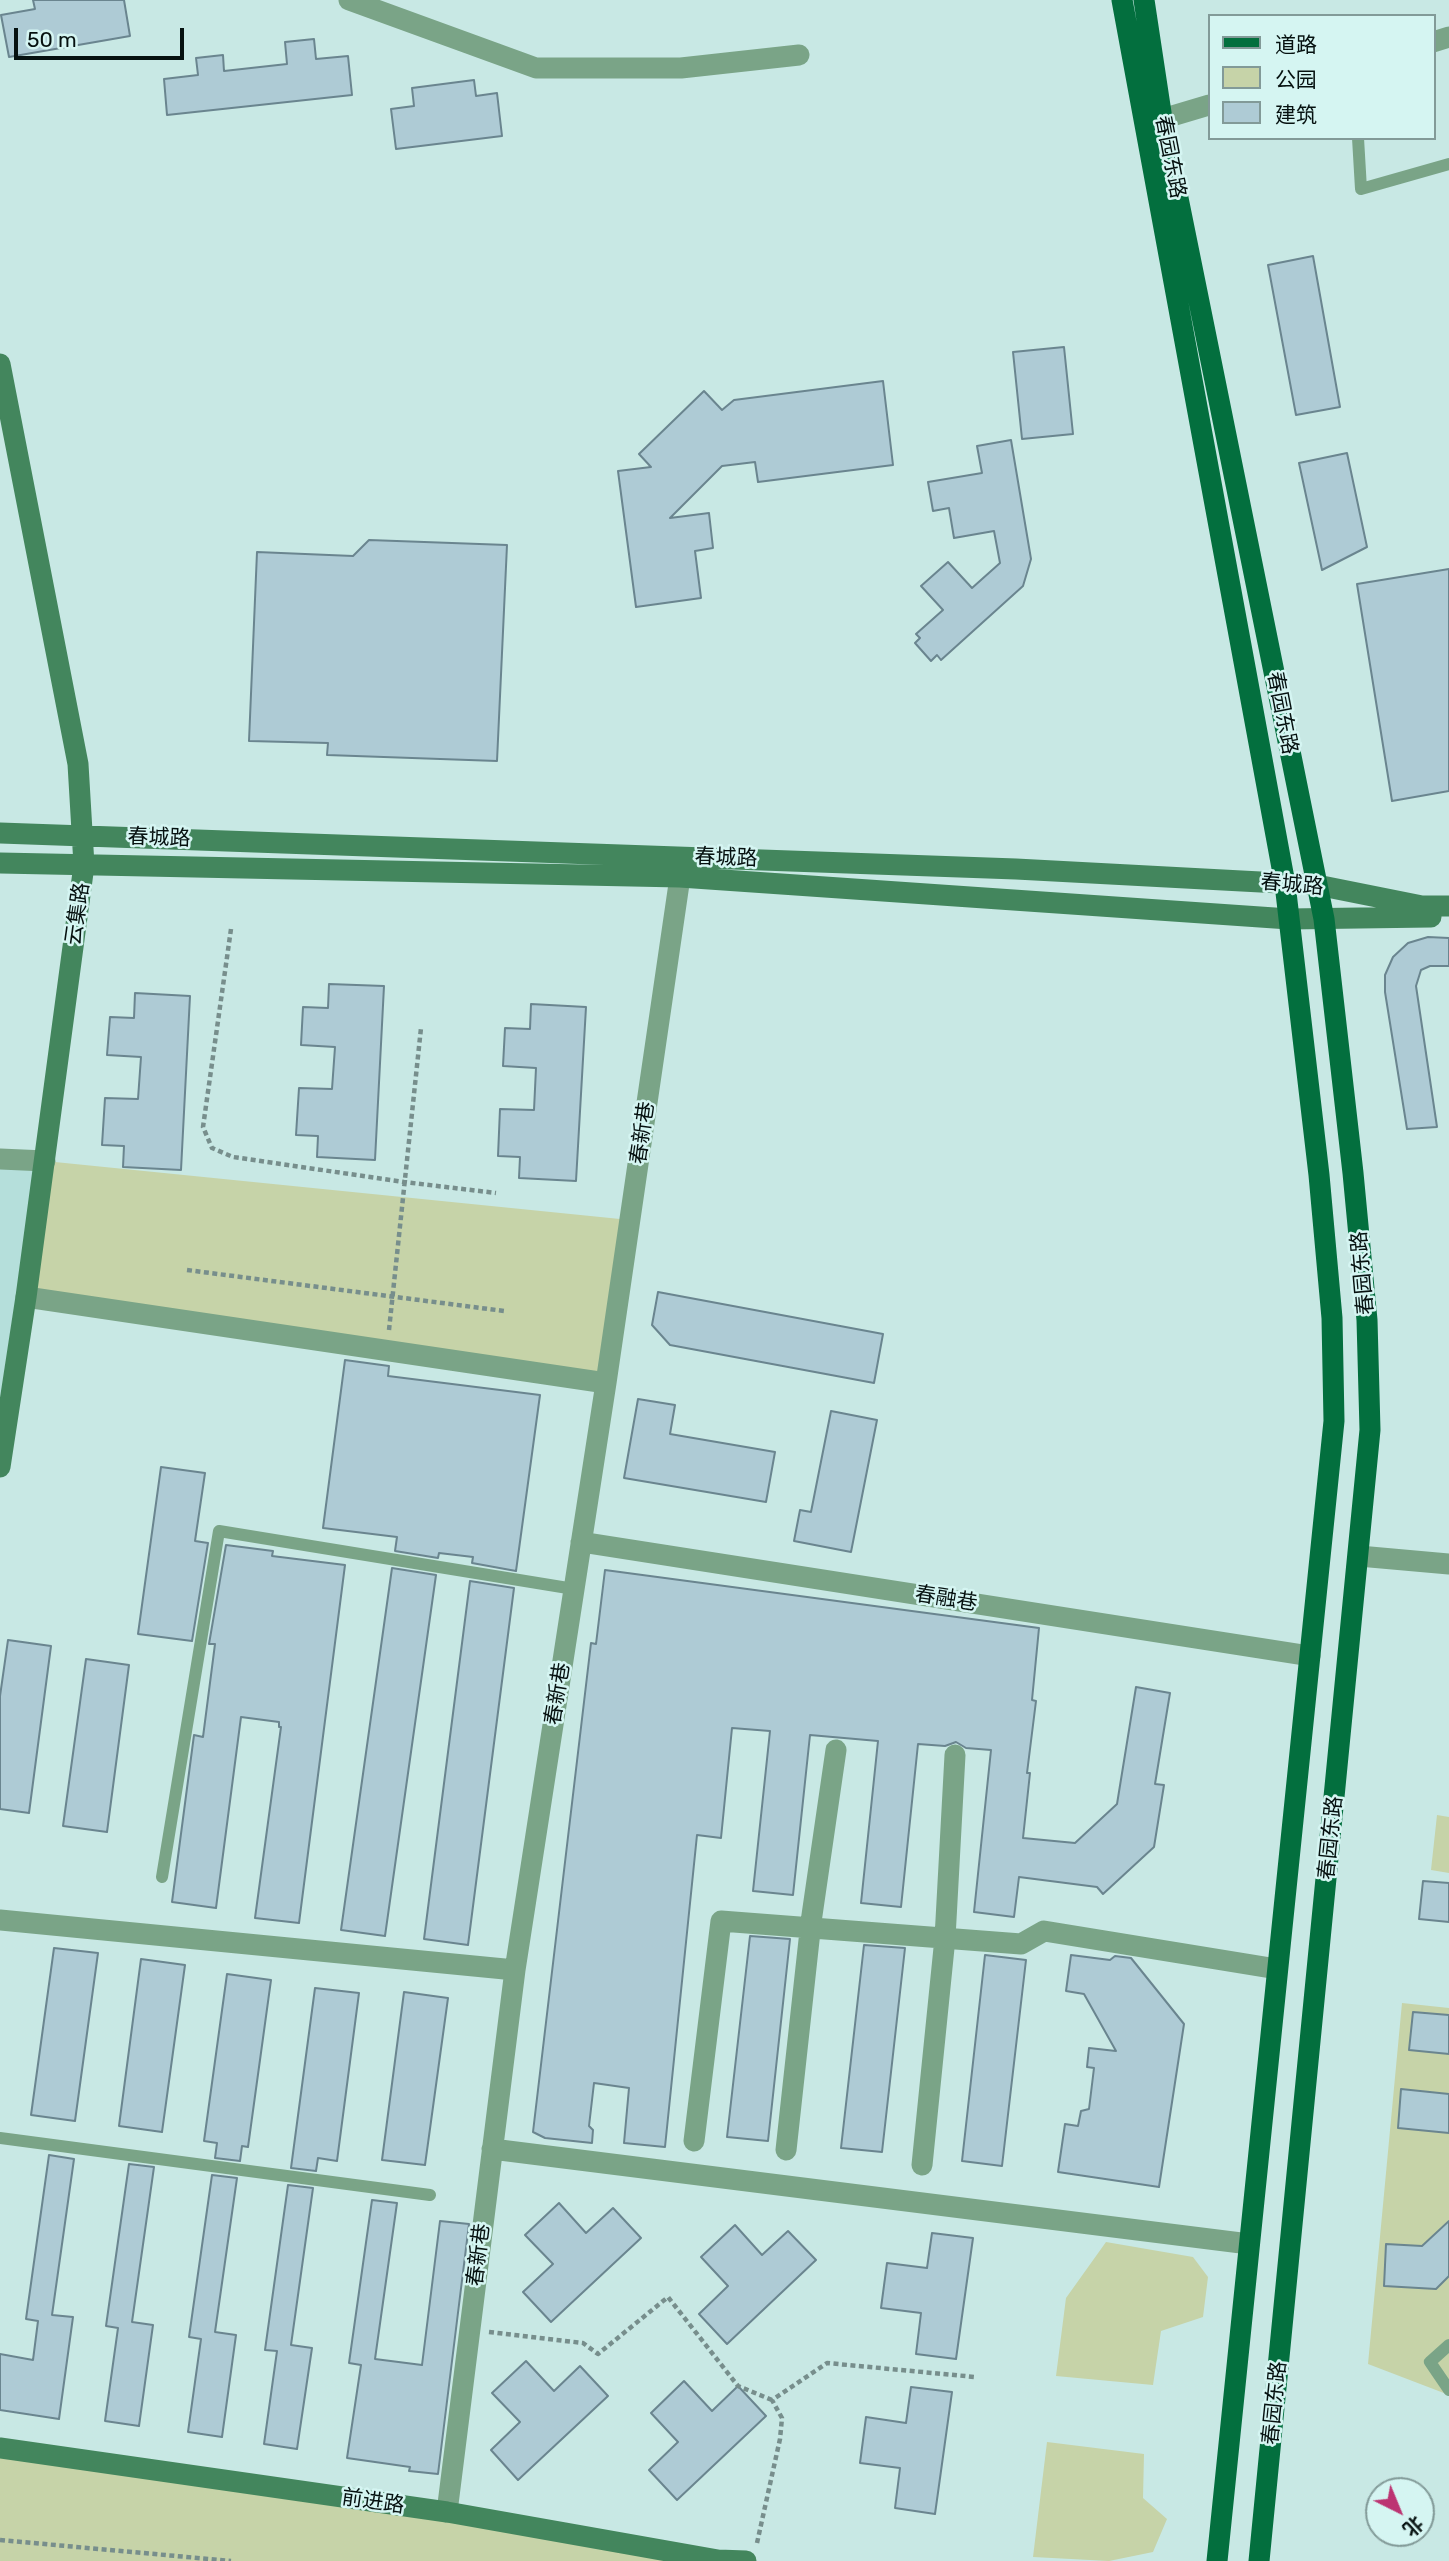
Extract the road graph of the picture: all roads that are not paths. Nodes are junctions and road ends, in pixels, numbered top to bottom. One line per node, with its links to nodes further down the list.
1 (349, 0): 4 (street)
2 (1122, 0): 15 (main road, 春园东路)
3 (1144, 0): 6 (main road, 春园东路)
4 (799, 55)
5 (1208, 105): 6 (street)
6 (1162, 119): 16 (main road, 春园东路)
7 (1358, 140): 8 (lane)
8 (1449, 164)
9 (0, 364): 11 (street, 云集路)
10 (0, 832): 11 (street, 春城路)
11 (84, 835): 13 (street, 云集路); 15 (street, 春城路)
12 (0, 863): 13 (street, 春城路)
13 (84, 865): 14 (street, 春城路); 22 (street, 云集路)
14 (680, 877): 19 (street, 春城路); 24 (street, 春新巷)
15 (1285, 884): 16 (street, 春城路); 19 (main road, 春园东路)
16 (1317, 886): 17 (street, 春城路); 20 (main road, 春园东路)
17 (1449, 906)
18 (1449, 918): 20 (street, 春城路)
19 (1289, 919): 20 (street, 春城路); 30 (main road, 春园东路)
20 (1324, 919): 27 (main road, 春园东路)
21 (0, 1159): 22 (street)
22 (45, 1161): 23 (street, 云集路)
23 (26, 1297): 24 (street); 25 (street, 云集路)
24 (606, 1382): 26 (street, 春新巷)
25 (0, 1467)
26 (582, 1542): 29 (street, 春新巷); 30 (street, 春融巷)
27 (1359, 1556): 28 (street); 52 (main road, 春园东路)
28 (1449, 1564)
29 (574, 1589): 33 (lane); 38 (street, 春新巷)
30 (1310, 1656): 37 (main road, 春园东路)
31 (836, 1750): 35 (street)
32 (955, 1755): 36 (street)
33 (162, 1877)
34 (0, 1920): 38 (street)
35 (811, 1928): 36 (street); 40 (street); 42 (street)
36 (945, 1938): 37 (street); 43 (street)
37 (1278, 1969): 45 (main road, 春园东路)
38 (515, 1970): 41 (street, 春新巷)
39 (0, 2138): 44 (lane)
40 (694, 2141)
41 (492, 2149): 45 (street); 49 (street, 春新巷)
42 (786, 2150)
43 (922, 2165)
44 (430, 2195)
45 (1249, 2244): 51 (main road, 春园东路)
46 (1449, 2345): 47 (lane)
47 (1449, 2390)
48 (0, 2448): 49 (street, 前进路)
49 (447, 2512): 50 (street, 前进路)
50 (751, 2554)
51 (1216, 2561)
52 (1259, 2561)

